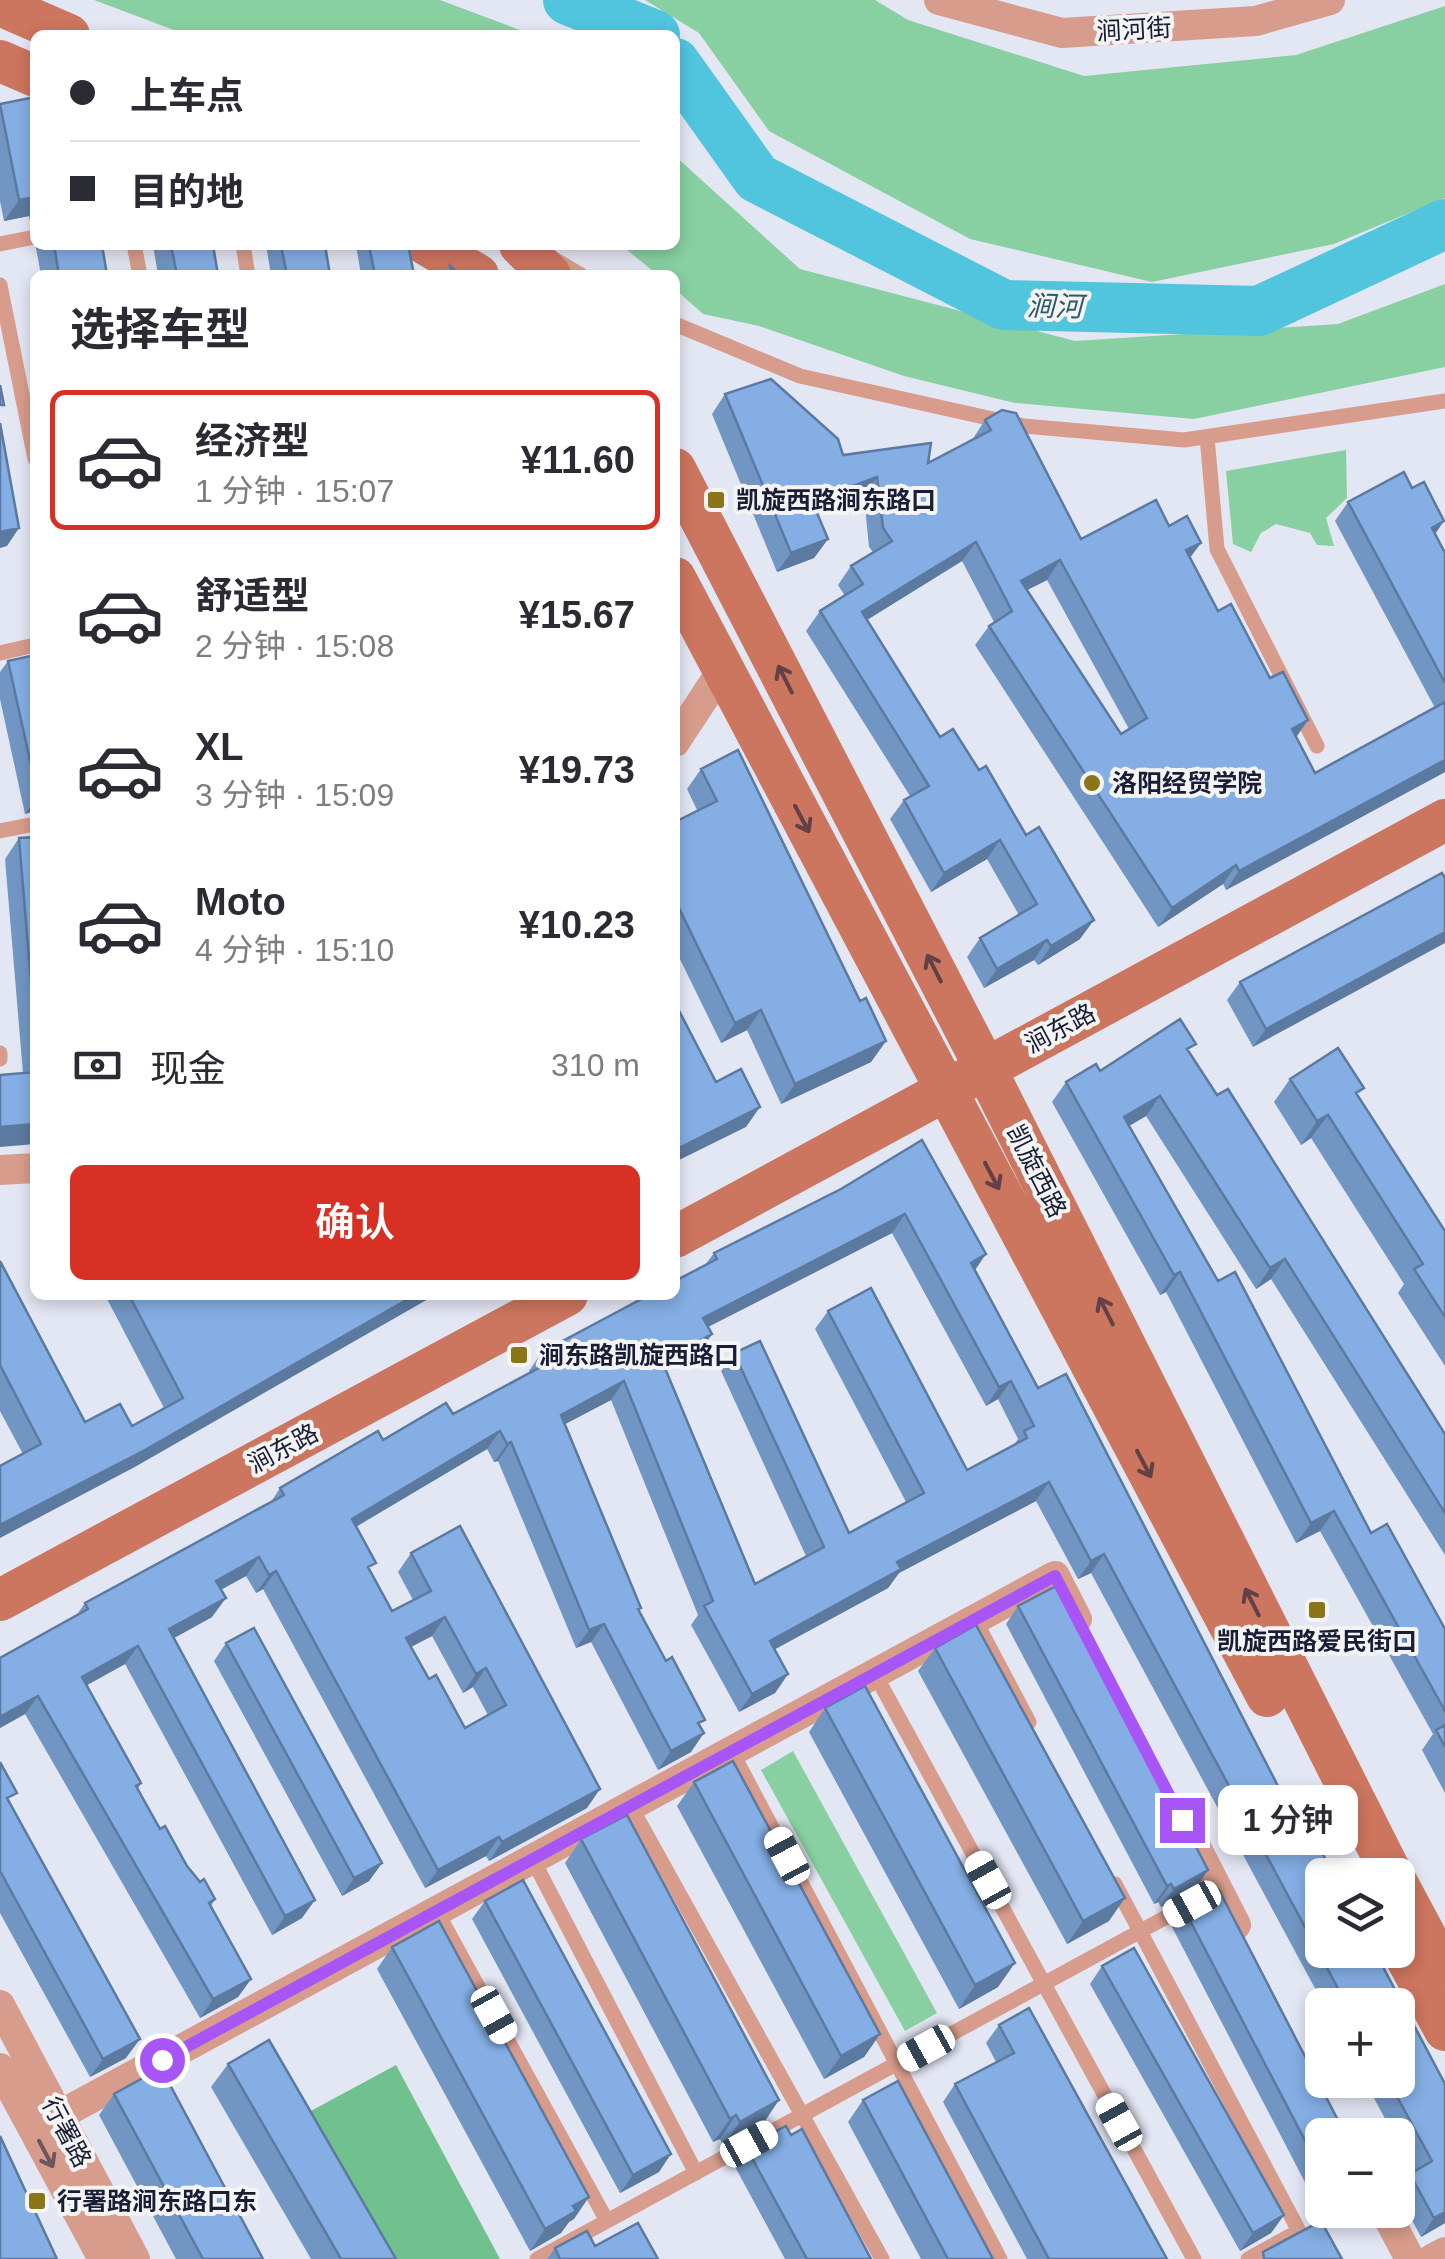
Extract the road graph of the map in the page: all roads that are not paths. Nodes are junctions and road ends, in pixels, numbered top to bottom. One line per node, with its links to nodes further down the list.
1 (939, 0): 2 (street, 涧河街)
2 (1330, 0)
3 (0, 6): 4 (main road)
4 (57, 30)
5 (0, 61): 6 (main road)
6 (30, 74)
7 (30, 238): 8 (lane)
8 (0, 244)
9 (435, 250): 12 (main road)
10 (525, 250): 13 (main road)
11 (540, 250): 14 (lane)
12 (469, 270)
13 (545, 270)
14 (573, 270)
15 (0, 285): 18 (lane)
16 (680, 326): 19 (lane)
17 (1445, 402): 19 (lane)
18 (30, 434)
19 (1208, 437): 26 (lane)
20 (680, 479): 31 (main road, 凯旋西路, one-way to 20)
21 (680, 587): 24 (main road, 凯旋西路)
22 (30, 646): 23 (lane)
23 (0, 652)
24 (723, 669): 25 (street); 32 (main road, 凯旋西路, one-way to 32)
25 (680, 734)
26 (1317, 746)
27 (1445, 802): 31 (main road, 涧东路)
28 (1445, 820): 31 (main road, 涧东路)
29 (30, 825): 30 (lane)
30 (0, 832)
31 (982, 1061): 32 (main road, 涧东路); 49 (main road, 凯旋西路, one-way to 31)
32 (942, 1083): 35 (main road, 涧东路); 36 (main road, 涧东路); 48 (main road, 凯旋西路, one-way to 48)
33 (30, 1168): 34 (street)
34 (0, 1170)
35 (680, 1215)
36 (680, 1233)
37 (522, 1300): 39 (main road, 涧东路)
38 (557, 1300): 40 (main road, 涧东路)
39 (0, 1581)
40 (0, 1600)
41 (975, 1620): 42 (street); 43 (street); 44 (lane)
42 (1091, 1646)
43 (875, 1674): 45 (street); 59 (lane)
44 (1039, 1741)
45 (732, 1752): 47 (street); 62 (lane)
46 (1172, 1802): 52 (street)
47 (631, 1807): 50 (street); 64 (lane)
48 (1353, 1858)
49 (1383, 1858)
50 (533, 1860): 53 (street); 66 (lane)
51 (1103, 1862): 55 (lane)
52 (1218, 1889): 55 (lane); 56 (street)
53 (437, 1912): 65 (street); 67 (lane)
54 (1415, 1916): 58 (main road)
55 (1140, 1932): 59 (lane); 76 (lane)
56 (1254, 1960)
57 (1412, 1968): 61 (main road)
58 (1445, 1972)
59 (1044, 1984): 62 (lane); 75 (lane)
60 (0, 2005): 65 (street, 行署路)
61 (1445, 2030)
62 (897, 2064): 64 (lane); 74 (lane)
63 (0, 2068): 70 (street, 行署路, one-way to 70)
64 (802, 2115): 66 (lane); 73 (lane)
65 (58, 2116): 71 (street, 行署路)
66 (696, 2173): 67 (lane)
67 (607, 2221): 72 (lane)
68 (1394, 2228): 77 (street)
69 (1445, 2252): 78 (street)
70 (102, 2259)
71 (136, 2259)
72 (537, 2259)
73 (882, 2259)
74 (1000, 2259)
75 (1194, 2259)
76 (1248, 2259)
77 (1410, 2259)
78 (1432, 2259)

